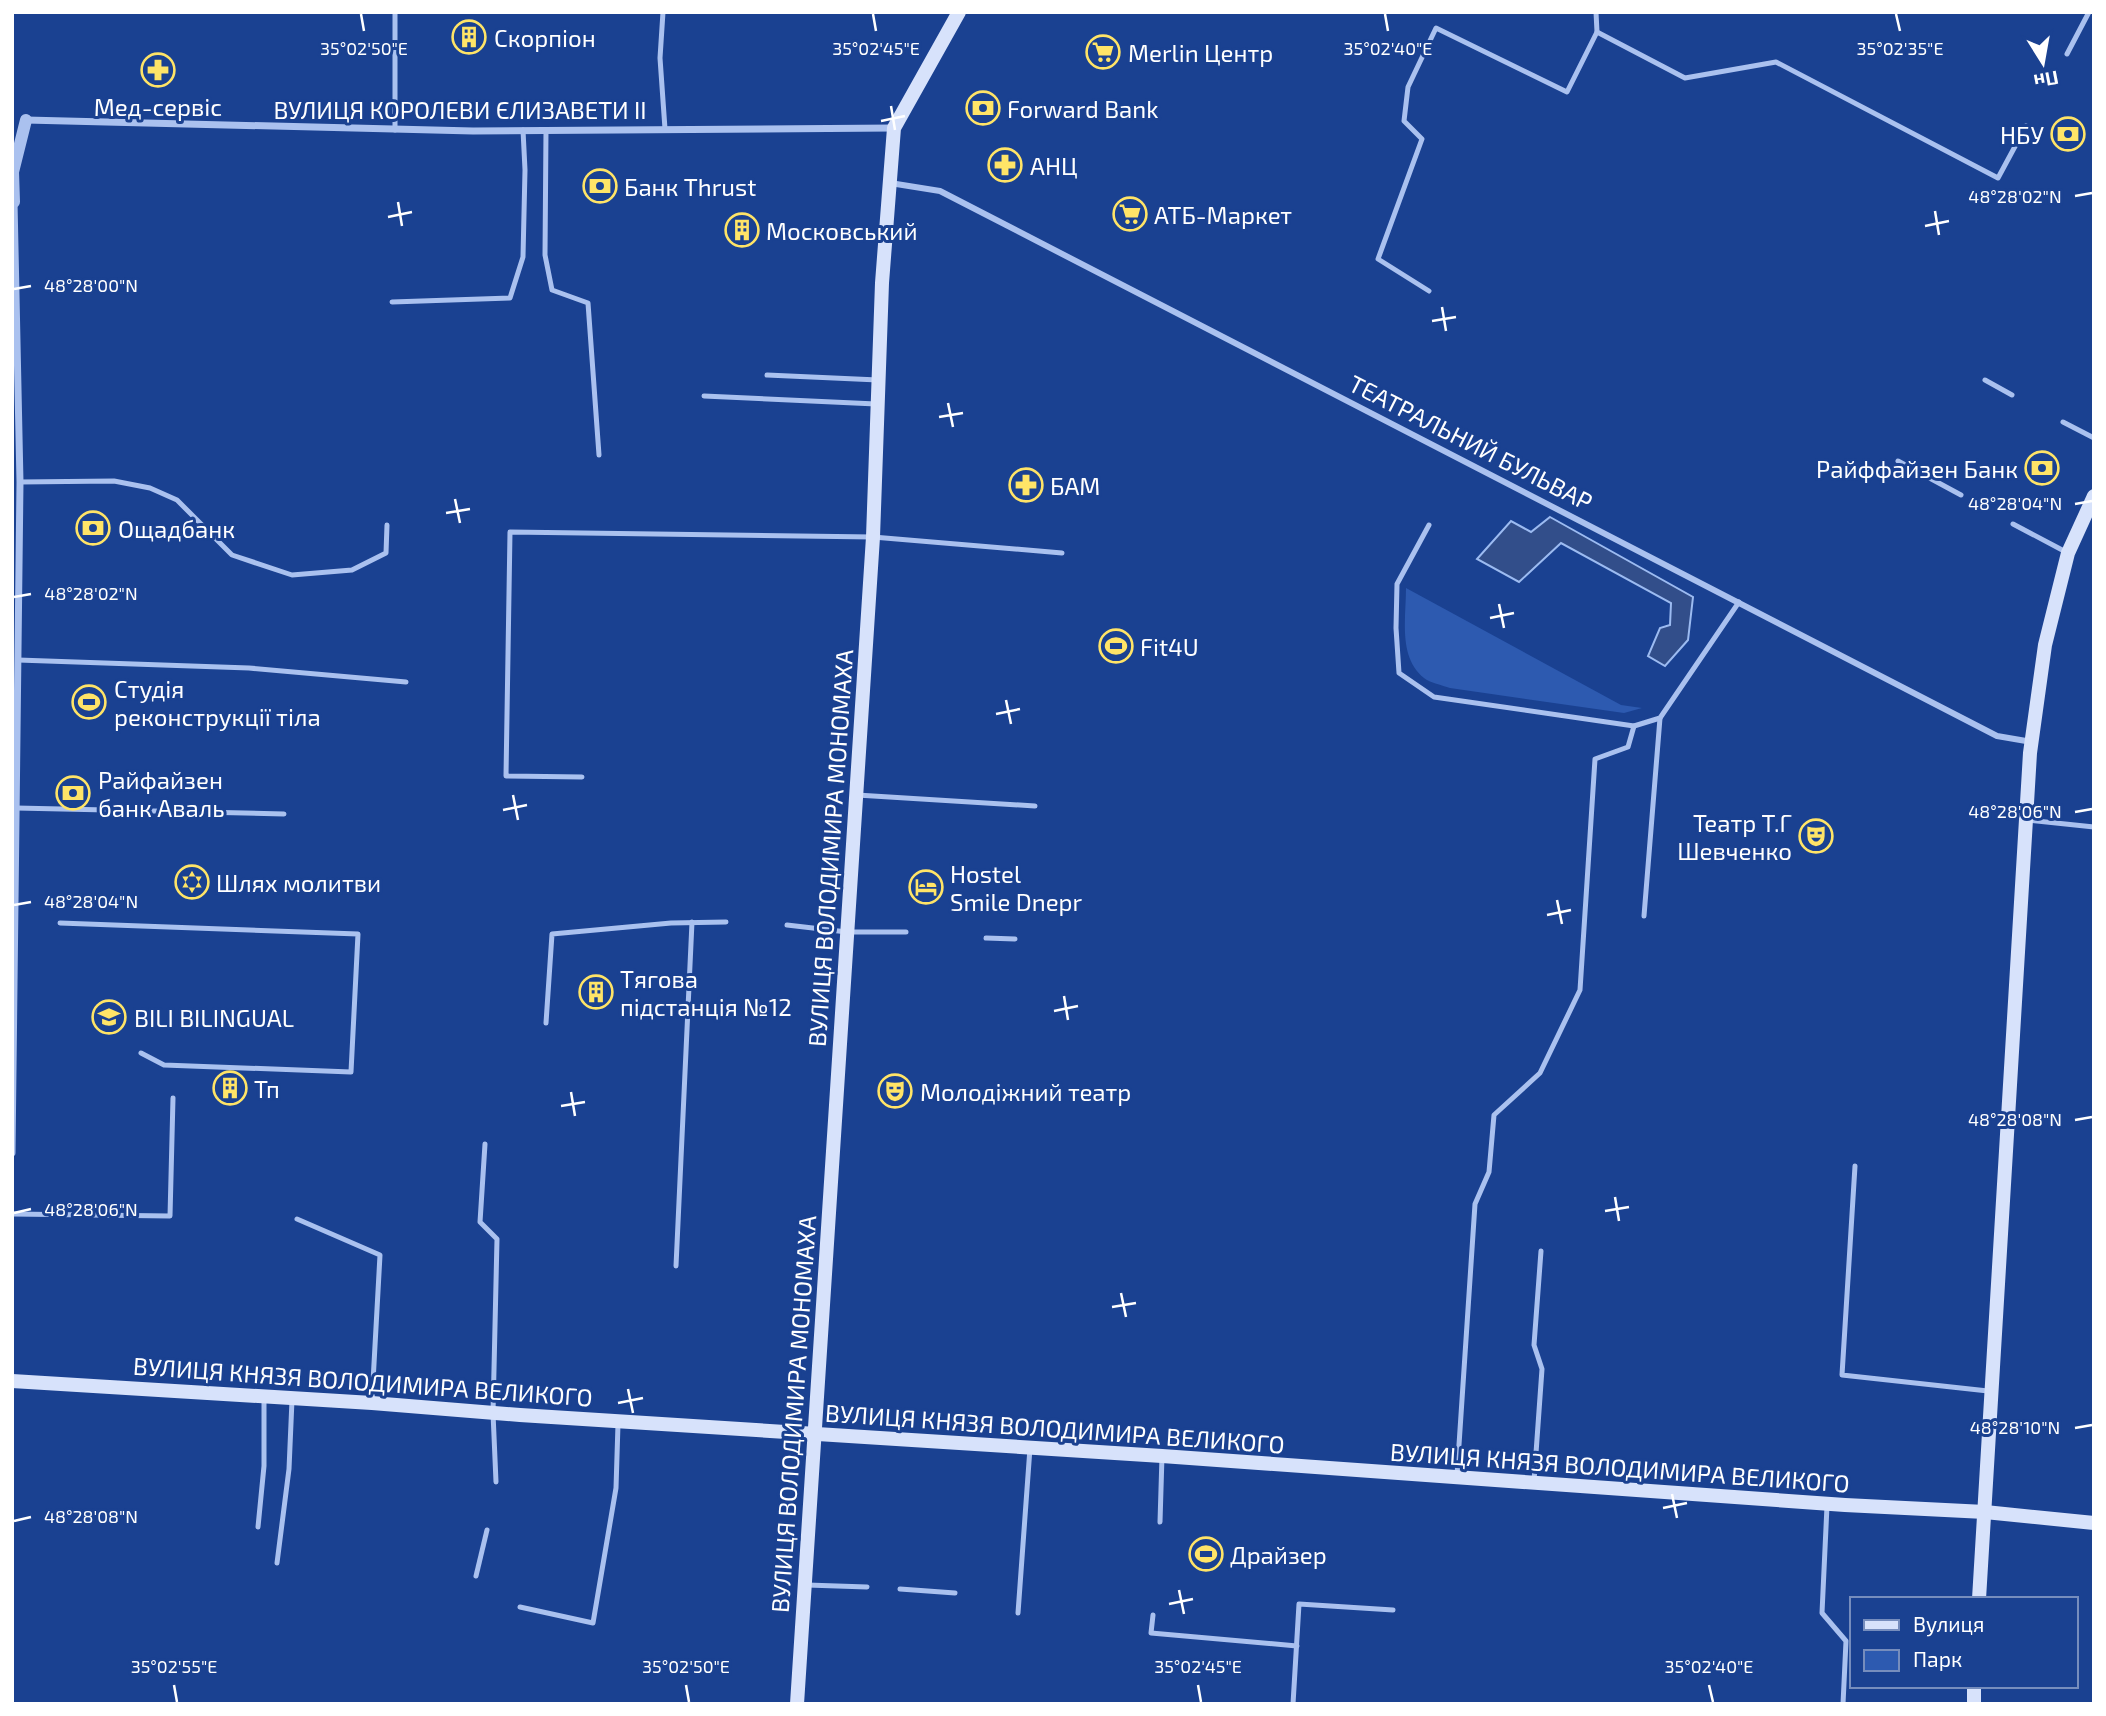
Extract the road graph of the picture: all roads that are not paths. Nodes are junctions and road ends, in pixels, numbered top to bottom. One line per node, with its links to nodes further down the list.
1 (395, 12): 14 (lane)
2 (663, 12): 11 (lane)
3 (958, 12): 10 (main road, ВУЛИЦЯ ВОЛОДИМИРА МОНОМАХА)
4 (1596, 12): 6 (lane)
5 (2089, 12): 7 (lane)
6 (1597, 32): 9 (lane); 17 (lane)
7 (2067, 54)
8 (26, 120): 14 (street, ВУЛИЦЯ КОРОЛЕВИ ЄЛИЗАВЕТИ ІІ); 16 (street)
9 (2026, 126)
10 (894, 128): 11 (street, ВУЛИЦЯ КОРОЛЕВИ ЄЛИЗАВЕТИ ІІ); 15 (main road, ВУЛИЦЯ ВОЛОДИМИРА МОНОМАХА)
11 (665, 129): 13 (street, ВУЛИЦЯ КОРОЛЕВИ ЄЛИЗАВЕТИ ІІ)
12 (523, 130): 13 (street, ВУЛИЦЯ КОРОЛЕВИ ЄЛИЗАВЕТИ ІІ); 14 (street, ВУЛИЦЯ КОРОЛЕВИ ЄЛИЗАВЕТИ ІІ); 18 (lane)
13 (547, 130): 27 (lane)
14 (396, 131)
15 (890, 183): 20 (main road, ВУЛИЦЯ ВОЛОДИМИРА МОНОМАХА); 38 (street, ТЕАТРАЛЬНИЙ БУЛЬВАР)
16 (14, 202): 29 (street)
17 (1429, 291)
18 (392, 302)
19 (767, 375): 20 (lane)
20 (878, 380): 24 (main road, ВУЛИЦЯ ВОЛОДИМИРА МОНОМАХА)
21 (1985, 380): 22 (lane)
22 (2012, 395)
23 (704, 396): 24 (lane)
24 (876, 404): 35 (main road, ВУЛИЦЯ ВОЛОДИМИРА МОНОМАХА)
25 (2063, 422): 26 (lane)
26 (2094, 438)
27 (598, 455)
28 (1898, 461): 30 (lane)
29 (20, 482): 33 (lane); 39 (street)
30 (1961, 495)
31 (2094, 496): 37 (main road)
32 (2013, 524): 37 (lane)
33 (387, 525)
34 (1429, 525): 43 (lane)
35 (873, 537): 36 (lane); 45 (lane); 46 (main road, ВУЛИЦЯ ВОЛОДИМИРА МОНОМАХА)
36 (1062, 553)
37 (2068, 553): 44 (main road)
38 (1739, 602): 42 (lane); 44 (street, ТЕАТРАЛЬНИЙ БУЛЬВАР)
39 (16, 604): 40 (street)
40 (18, 660): 41 (lane); 48 (street)
41 (406, 681)
42 (1660, 718): 43 (lane); 53 (lane)
43 (1634, 726): 82 (lane)
44 (2032, 742): 50 (main road)
45 (582, 777)
46 (856, 795): 47 (lane); 58 (main road, ВУЛИЦЯ ВОЛОДИМИРА МОНОМАХА)
47 (1035, 806)
48 (16, 808): 49 (lane); 52 (street)
49 (284, 814)
50 (2028, 820): 51 (lane); 73 (main road)
51 (2094, 827)
52 (14, 867): 66 (street)
53 (1644, 916)
54 (692, 922): 55 (lane); 62 (lane); 71 (lane)
55 (726, 922)
56 (60, 923): 63 (lane)
57 (787, 925): 58 (lane)
58 (847, 932): 59 (lane); 79 (main road, ВУЛИЦЯ ВОЛОДИМИРА МОНОМАХА)
59 (906, 932)
60 (986, 938): 61 (lane)
61 (1015, 939)
62 (546, 1023)
63 (141, 1053)
64 (173, 1098): 68 (lane)
65 (485, 1144): 77 (lane)
66 (12, 1153)
67 (1855, 1166): 73 (lane)
68 (12, 1214)
69 (297, 1219): 76 (lane)
70 (1541, 1251): 84 (lane)
71 (676, 1266)
72 (12, 1381): 74 (main road, ВУЛИЦЯ КНЯЗЯ ВОЛОДИМИРА ВЕЛИКОГО)
73 (1992, 1392): 86 (main road)
74 (264, 1397): 75 (main road, ВУЛИЦЯ КНЯЗЯ ВОЛОДИМИРА ВЕЛИКОГО); 89 (lane)
75 (292, 1400): 76 (main road, ВУЛИЦЯ КНЯЗЯ ВОЛОДИМИРА ВЕЛИКОГО); 91 (lane)
76 (372, 1403): 77 (main road, ВУЛИЦЯ КНЯЗЯ ВОЛОДИМИРА ВЕЛИКОГО)
77 (493, 1413): 78 (main road, ВУЛИЦЯ КНЯЗЯ ВОЛОДИМИРА ВЕЛИКОГО); 83 (lane)
78 (618, 1420): 79 (main road, ВУЛИЦЯ КНЯЗЯ ВОЛОДИМИРА ВЕЛИКОГО); 98 (lane)
79 (814, 1434): 80 (main road, ВУЛИЦЯ КНЯЗЯ ВОЛОДИМИРА ВЕЛИКОГО); 93 (main road, ВУЛИЦЯ ВОЛОДИМИРА МОНОМАХА)
80 (1030, 1448): 81 (main road, ВУЛИЦЯ КНЯЗЯ ВОЛОДИМИРА ВЕЛИКОГО); 100 (lane)
81 (1163, 1457): 82 (main road, ВУЛИЦЯ КНЯЗЯ ВОЛОДИМИРА ВЕЛИКОГО); 87 (lane)
82 (1457, 1478): 84 (main road, ВУЛИЦЯ КНЯЗЯ ВОЛОДИМИРА ВЕЛИКОГО)
83 (496, 1482)
84 (1534, 1483): 85 (main road, ВУЛИЦЯ КНЯЗЯ ВОЛОДИМИРА ВЕЛИКОГО)
85 (1828, 1503): 86 (main road, ВУЛИЦЯ КНЯЗЯ ВОЛОДИМИРА ВЕЛИКОГО); 105 (lane)
86 (1985, 1512): 88 (main road, ВУЛИЦЯ КНЯЗЯ ВОЛОДИМИРА ВЕЛИКОГО); 97 (main road)
87 (1160, 1522)
88 (2094, 1523)
89 (258, 1527)
90 (487, 1530): 92 (lane)
91 (277, 1563)
92 (476, 1576)
93 (805, 1585): 94 (lane); 103 (main road, ВУЛИЦЯ ВОЛОДИМИРА МОНОМАХА)
94 (867, 1587)
95 (900, 1590): 96 (lane)
96 (955, 1593)
97 (1979, 1597)
98 (520, 1607)
99 (1393, 1610): 102 (lane)
100 (1018, 1613)
101 (1153, 1615): 102 (lane)
102 (1297, 1646): 104 (lane)
103 (797, 1704)
104 (1293, 1704)
105 (1843, 1704)

